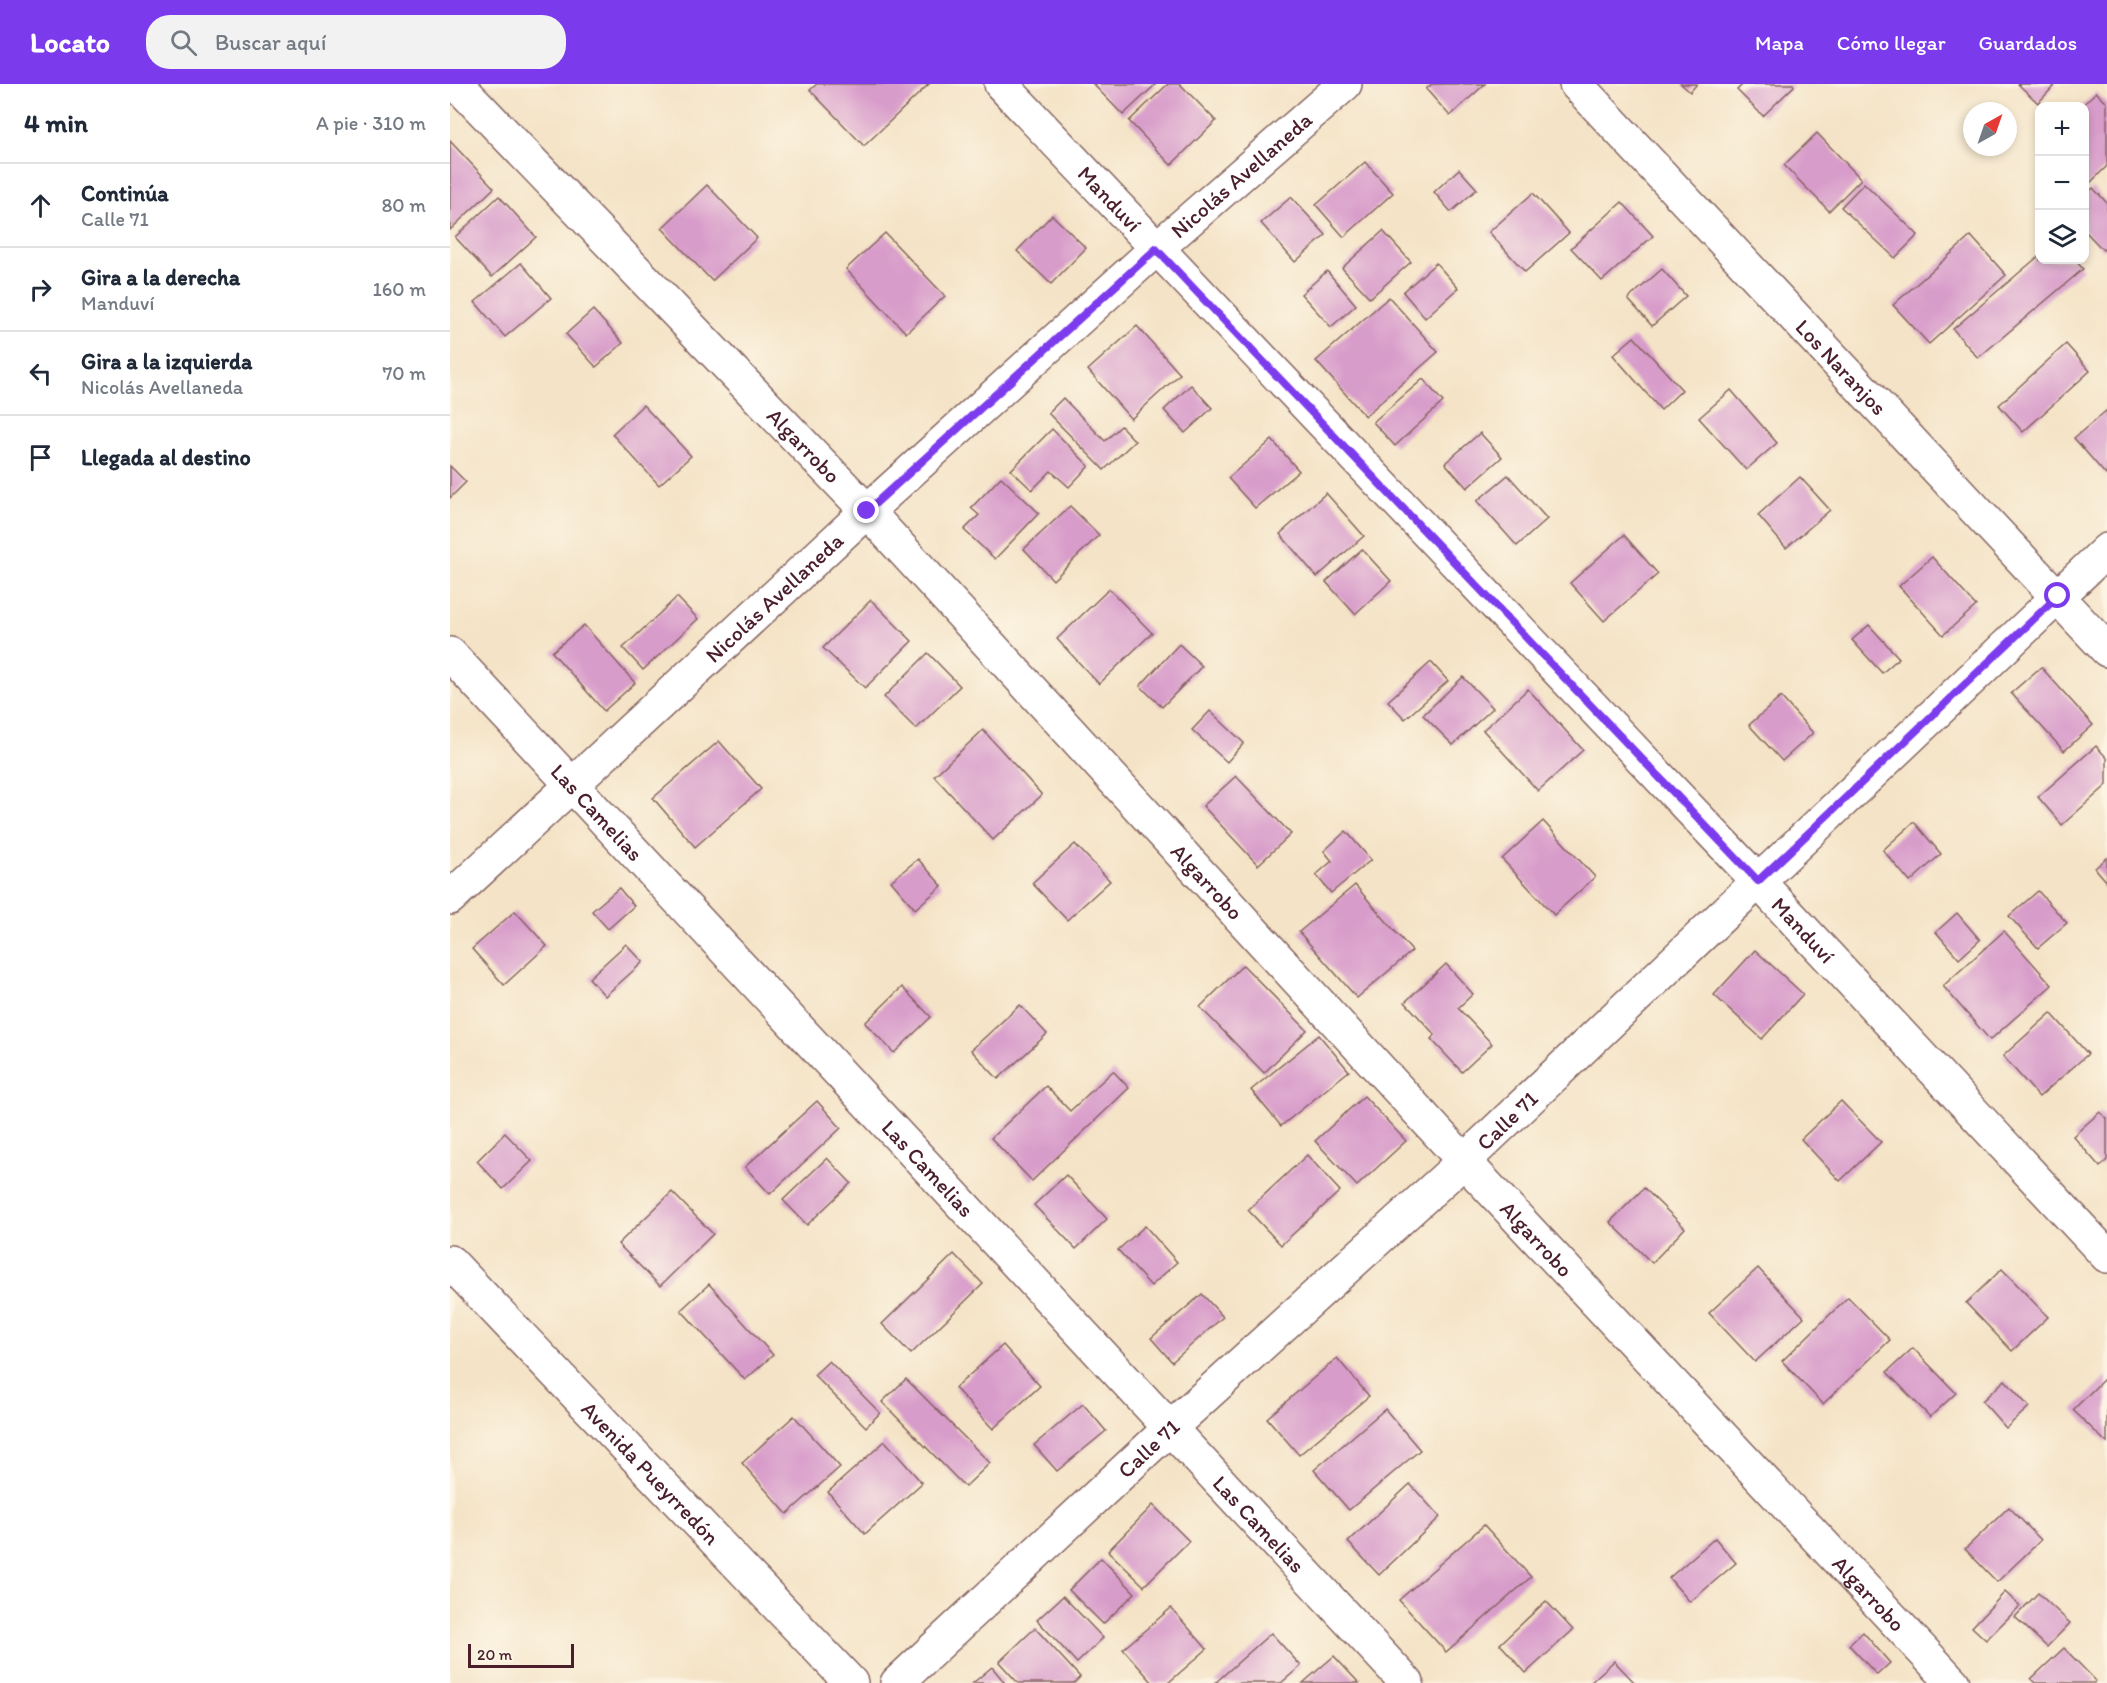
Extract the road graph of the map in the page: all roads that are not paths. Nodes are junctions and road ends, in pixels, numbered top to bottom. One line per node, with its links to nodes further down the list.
1 (457, 84): 6 (street, Algarrobo)
2 (1001, 84): 5 (street, Manduví)
3 (1346, 84): 5 (street, Nicolás Avellaneda)
4 (1576, 84): 8 (street, Los Naranjos)
5 (1156, 249): 6 (street, Nicolás Avellaneda); 12 (street, Manduví)
6 (867, 511): 11 (street, Nicolás Avellaneda); 14 (street, Algarrobo)
7 (2107, 550): 8 (street, Calle 71)
8 (2058, 596): 9 (street, Los Naranjos); 12 (street, Calle 71)
9 (2107, 650)
10 (450, 654): 11 (street, Las Camelias)
11 (572, 784): 13 (street, Nicolás Avellaneda); 17 (street, Las Camelias)
12 (1758, 881): 14 (street, Calle 71); 15 (street, Manduví)
13 (450, 898)
14 (1464, 1161): 17 (street, Calle 71); 21 (street, Algarrobo)
15 (2107, 1256)
16 (450, 1262): 18 (street, Avenida Pueyrredón)
17 (1171, 1427): 19 (street, Calle 71); 20 (street, Las Camelias)
18 (851, 1683)
19 (897, 1683)
20 (1407, 1683)
21 (1953, 1683)

